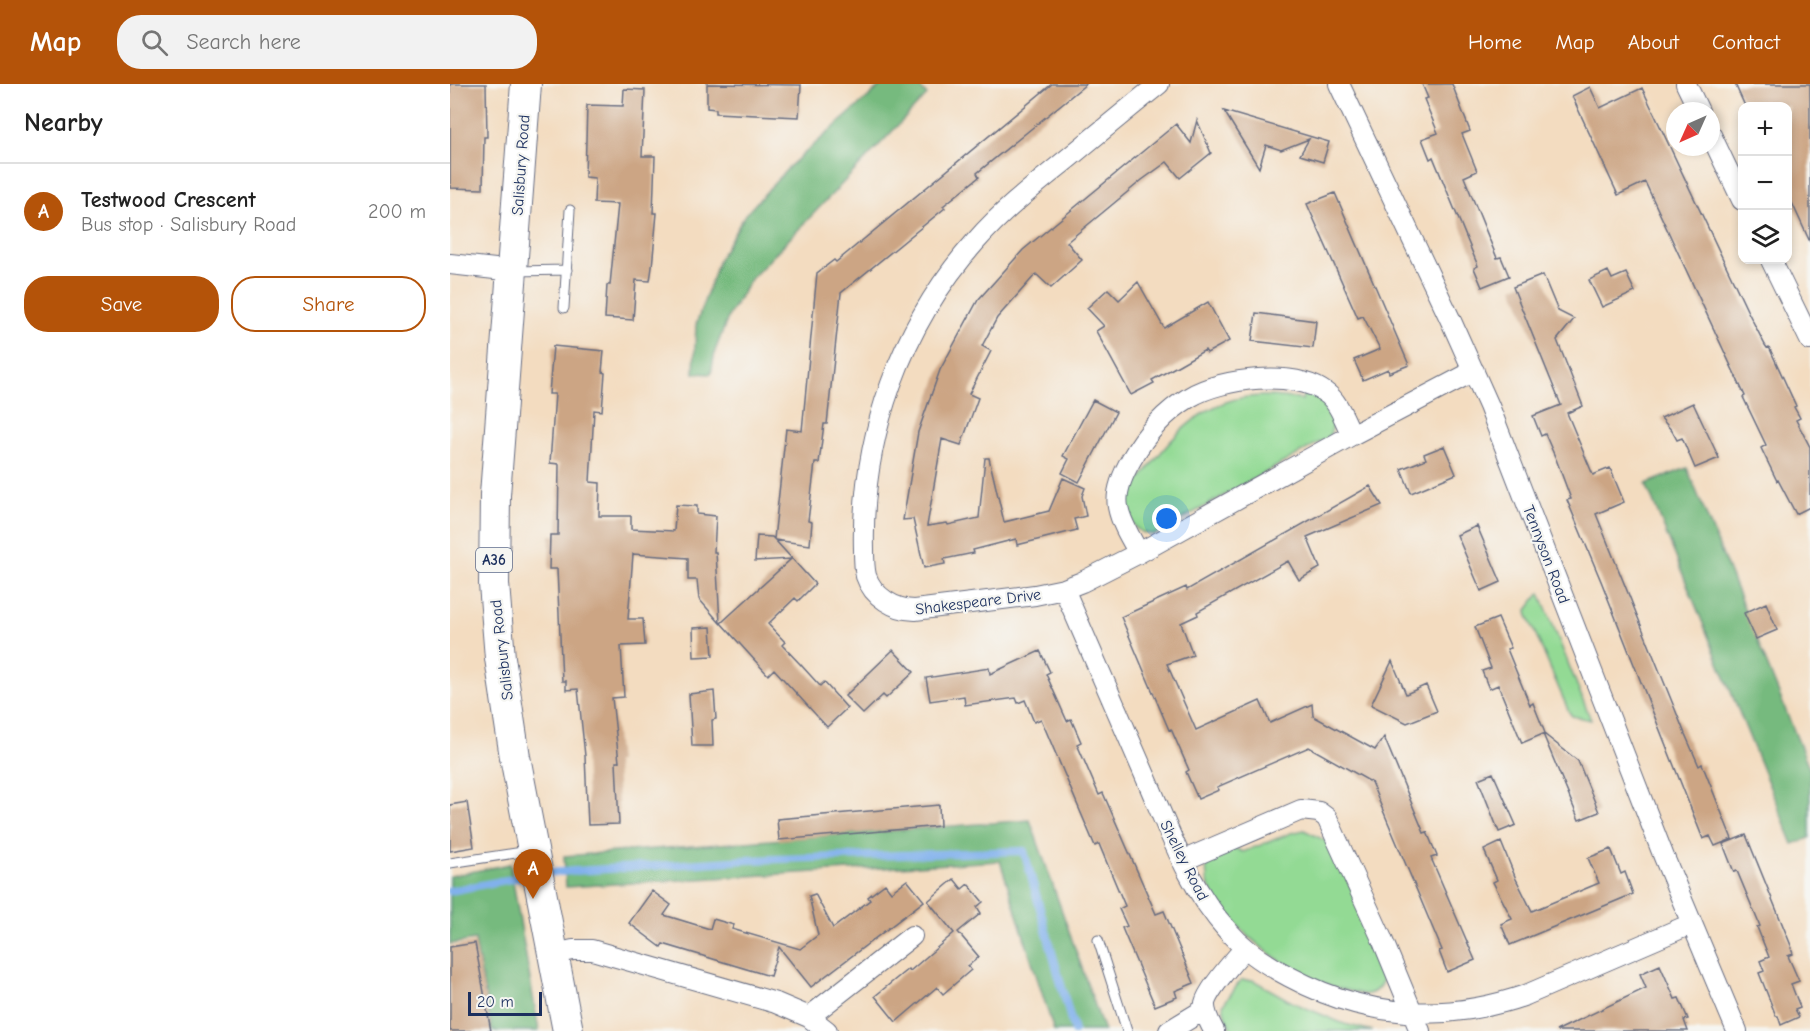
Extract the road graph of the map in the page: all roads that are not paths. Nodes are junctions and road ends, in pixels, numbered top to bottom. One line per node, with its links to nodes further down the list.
1 (526, 84): 12 (main road, Salisbury Road / A36)
2 (1159, 84): 18 (street, Shakespeare Drive)
3 (1339, 84): 15 (street, Tennyson Road)
4 (1686, 84): 5 (street)
5 (1695, 102)
6 (1720, 153): 7 (street)
7 (1738, 190)
8 (570, 210): 11 (lane)
9 (450, 264): 12 (street)
10 (1773, 264): 14 (street)
11 (567, 270): 12 (lane); 13 (lane)
12 (513, 271): 19 (main road, Salisbury Road / A36)
13 (564, 308)
14 (1810, 340)
15 (1474, 371): 16 (street, Shakespeare Drive); 22 (street, Tennyson Road)
16 (1352, 435): 17 (street, Shakespeare Drive); 17 (street)
17 (1139, 553): 18 (street, Shakespeare Drive)
18 (1064, 589): 20 (street, Shelley Road)
19 (534, 850): 21 (lane); 26 (main road, Salisbury Road / A36)
20 (1182, 861): 25 (street, Shelley Road); 29 (street)
21 (450, 863)
22 (1691, 924): 29 (street, Shelley Road); 35 (street, Tennyson Road)
23 (912, 936): 28 (street)
24 (1098, 940): 32 (lane)
25 (1245, 948): 27 (street); 29 (street, Shelley Road)
26 (554, 954): 28 (street); 30 (main road, Salisbury Road / A36)
27 (1205, 1009): 33 (street); 34 (street)
28 (809, 1017): 31 (street)
29 (1417, 1022)
30 (568, 1031)
31 (827, 1031)
32 (1127, 1031)
33 (1169, 1031)
34 (1214, 1031)
35 (1737, 1031)

